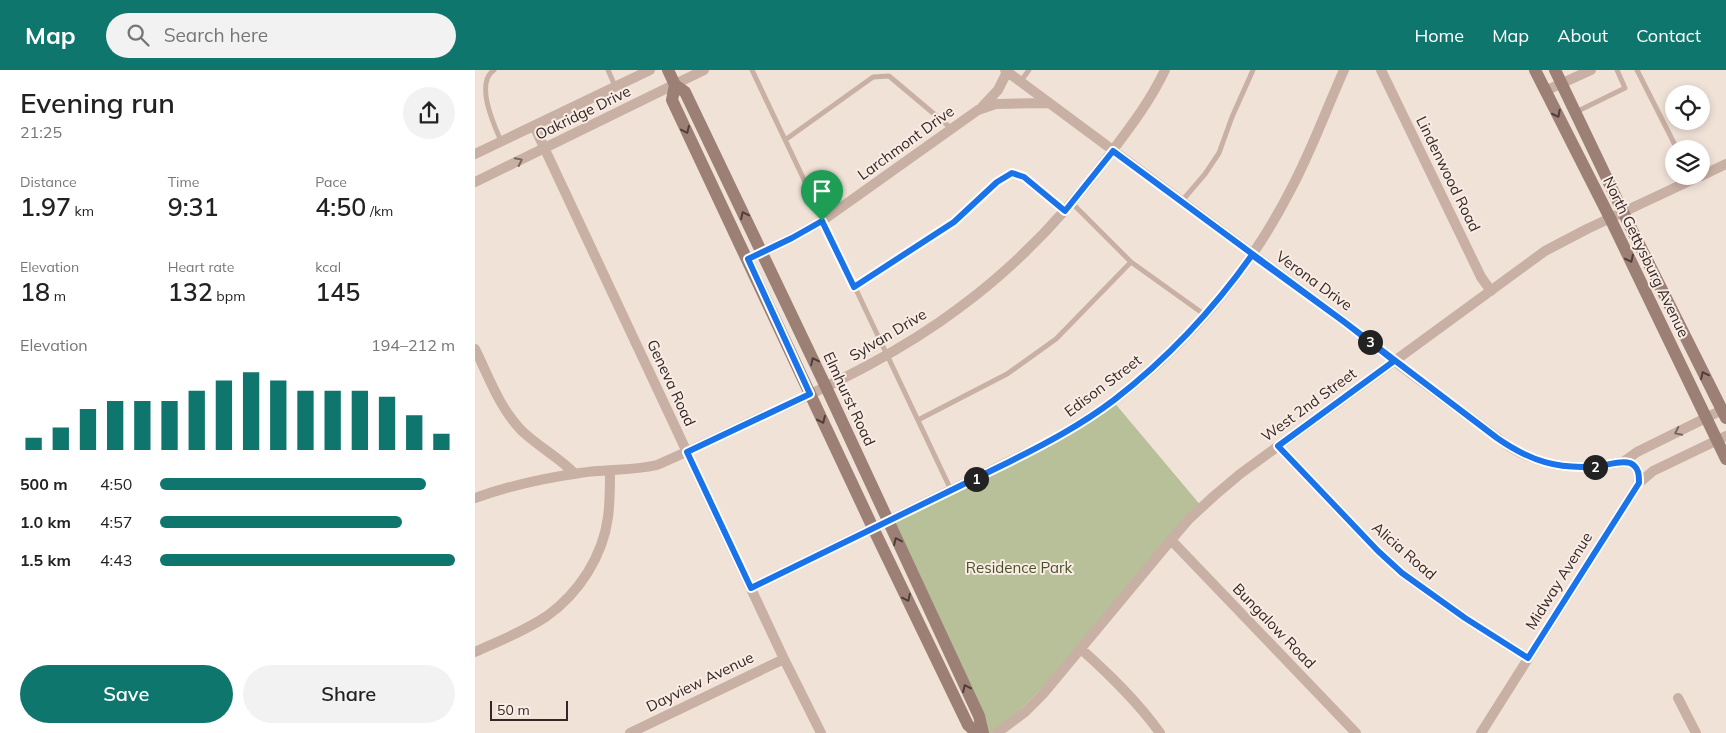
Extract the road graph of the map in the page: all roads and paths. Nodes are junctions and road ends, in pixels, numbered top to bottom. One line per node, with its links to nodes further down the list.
1 (494, 70): 30 (lane)
2 (608, 70): 21 (lane)
3 (650, 70): 21 (street, Oakridge Drive)
4 (668, 70): 20 (street, Elmhurst Road)
5 (704, 70): 20 (street, Oakridge Drive)
6 (752, 70): 28 (lane)
7 (1029, 70): 18 (lane)
8 (1165, 70): 33 (street, Sylvan Drive)
9 (1253, 70): 38 (lane)
10 (1344, 70): 44 (street, Edison Street)
11 (1381, 70): 48 (street, Lindenwood Road)
12 (1535, 70): 22 (street, North Gettysburg Avenue)
13 (1555, 70): 19 (street, North Gettysburg Avenue)
14 (1591, 70): 19 (street)
15 (1617, 70): 25 (lane)
16 (1637, 70): 29 (lane)
17 (1006, 71): 18 (street, Verona Drive); 24 (street, Larchmont Drive)
18 (1020, 82): 23 (street, Verona Drive)
19 (1562, 83): 22 (street); 25 (street, North Gettysburg Avenue)
20 (675, 85): 31 (street, Oakridge Drive); 43 (street, Elmhurst Road, one-way to 20); 45 (street, Elmhurst Road, one-way to 45)
21 (616, 87): 26 (street, Oakridge Drive)
22 (1545, 91): 41 (street, North Gettysburg Avenue, one-way to 41)
23 (1048, 103): 24 (street, Larchmont Drive); 33 (street, Verona Drive)
24 (978, 110): 27 (street, Larchmont Drive)
25 (1576, 112): 40 (street, North Gettysburg Avenue)
26 (534, 126): 30 (street, Oakridge Drive); 31 (street, Geneva Road)
27 (952, 129): 28 (lane); 42 (street, Larchmont Drive)
28 (785, 140): 42 (lane)
29 (1672, 140)
30 (501, 141): 32 (street, Oakridge Drive)
31 (545, 148): 36 (street, Oakridge Drive, one-way to 31); 60 (street, Geneva Road)
32 (476, 151)
33 (1113, 151): 38 (street, Verona Drive); 39 (street, Sylvan Drive)
34 (1726, 164): 35 (street, West 2nd Street)
35 (1710, 171)
36 (475, 182)
37 (1679, 185): 40 (street, West 2nd Street)
38 (1181, 202): 44 (street, Verona Drive)
39 (1068, 207): 46 (lane); 47 (lane); 51 (street, Sylvan Drive)
40 (1623, 212): 41 (street, West 2nd Street); 55 (street, North Gettysburg Avenue, one-way to 40)
41 (1610, 218): 48 (street, West 2nd Street); 56 (street, North Gettysburg Avenue, one-way to 56)
42 (822, 221): 43 (street, Larchmont Drive); 47 (lane)
43 (762, 252): 45 (street, Larchmont Drive); 53 (street, Elmhurst Road, one-way to 43)
44 (1252, 255): 49 (street, Edison Street); 52 (street, Verona Drive)
45 (748, 259): 54 (street, Elmhurst Road)
46 (1131, 262): 49 (lane); 57 (lane)
47 (854, 287): 51 (lane)
48 (1491, 291): 52 (street, West 2nd Street)
49 (1205, 315): 66 (street, Edison Street)
50 (475, 350): 64 (street)
51 (887, 354): 53 (street, Sylvan Drive); 57 (lane)
52 (1394, 361): 59 (street, West 2nd Street); 62 (street, Verona Drive)
53 (826, 387): 54 (street, Sylvan Drive); 68 (street, Elmhurst Road)
54 (810, 394): 60 (street, Sylvan Drive); 69 (street, Elmhurst Road, one-way to 69)
55 (1724, 414): 56 (street, Verona Drive)
56 (1706, 419): 58 (street, North Gettysburg Avenue); 62 (street, Verona Drive, one-way to 62)
57 (918, 420): 66 (lane)
58 (1722, 438): 61 (street, North Gettysburg Avenue); 65 (street)
59 (1278, 446): 70 (street, West 2nd Street); 75 (street, Alicia Road)
60 (687, 452): 63 (street, Sylvan Drive); 71 (street, Geneva Road)
61 (1726, 459)
62 (1623, 462): 65 (street)
63 (610, 471): 64 (street, Sylvan Drive); 73 (street)
64 (575, 474): 67 (street, Sylvan Drive)
65 (1639, 483): 75 (street, Midway Avenue)
66 (951, 491): 68 (street, Edison Street)
67 (475, 498)
68 (888, 521): 69 (street, Edison Street); 80 (street, Elmhurst Road, one-way to 68)
69 (873, 528): 71 (street, Edison Street); 79 (street, Elmhurst Road, one-way to 79)
70 (1171, 540): 72 (street, West 2nd Street); 83 (street, Bungalow Road)
71 (751, 588): 74 (street, Geneva Road)
72 (1081, 649): 81 (street, West 2nd Street); 82 (street)
73 (475, 652)
74 (784, 658): 77 (street, Dayview Avenue); 78 (street, Geneva Road)
75 (1528, 658): 84 (street, Midway Avenue)
76 (1678, 698): 85 (street)
77 (630, 733)
78 (821, 733)
79 (977, 733)
80 (983, 733)
81 (997, 733)
82 (1160, 733)
83 (1356, 733)
84 (1481, 733)
85 (1697, 733)

